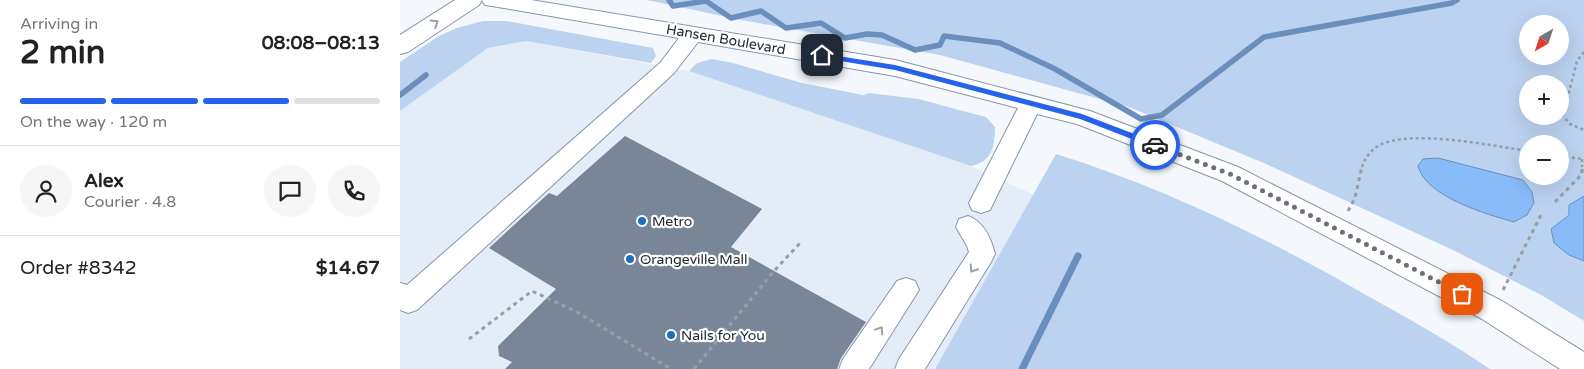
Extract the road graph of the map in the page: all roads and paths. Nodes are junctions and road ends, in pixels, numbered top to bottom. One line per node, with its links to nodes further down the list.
1 (439, 0): 4 (main road)
2 (471, 0): 6 (main road, one-way to 2)
3 (492, 0): 5 (street, Hansen Boulevard)
4 (400, 25)
5 (694, 33): 8 (street, Hansen Boulevard); 20 (street)
6 (400, 46)
7 (1584, 52): 9 (path)
8 (1031, 104): 14 (street); 17 (street, Hansen Boulevard)
9 (1584, 130)
10 (1519, 150): 17 (path)
11 (1569, 157): 12 (path)
12 (1583, 159): 13 (path)
13 (1555, 202)
14 (981, 203)
15 (1541, 215): 21 (path)
16 (968, 227): 27 (street, one-way to 27)
17 (1334, 228): 21 (street, Hansen Boulevard)
18 (802, 241): 25 (path)
19 (906, 290): 26 (street, one-way to 19)
20 (400, 294)
21 (1492, 310): 23 (street, Hansen Boulevard)
22 (469, 339): 24 (path)
23 (1584, 368)
24 (671, 369)
25 (694, 369)
26 (853, 369)
27 (908, 369)

